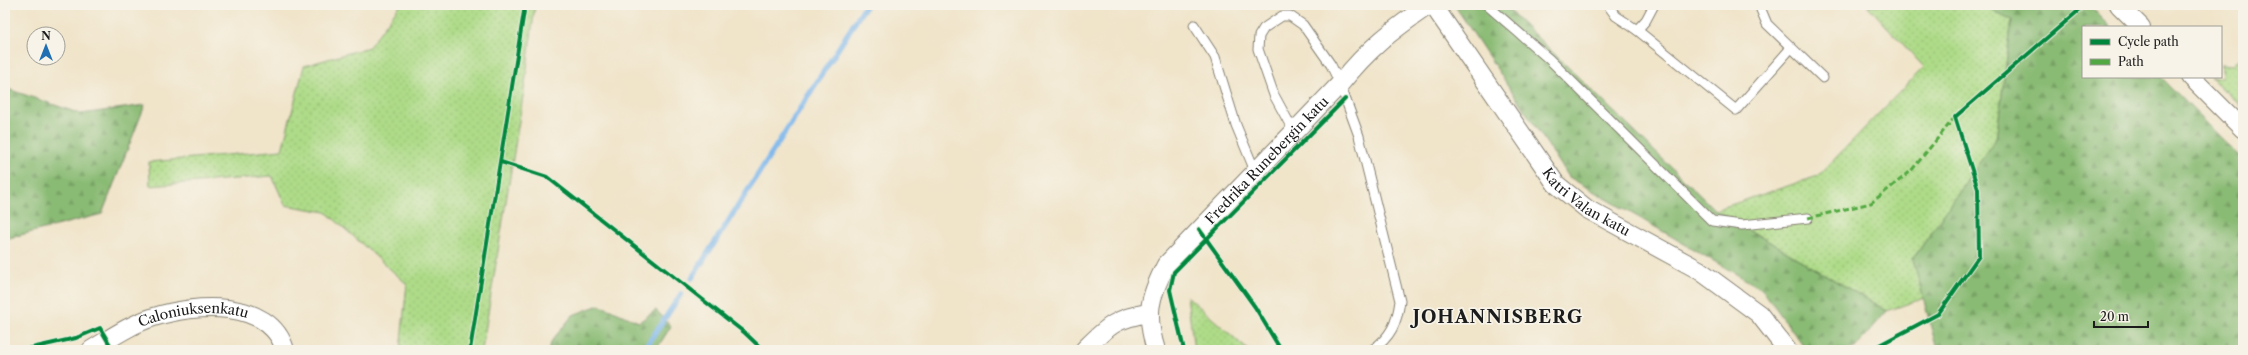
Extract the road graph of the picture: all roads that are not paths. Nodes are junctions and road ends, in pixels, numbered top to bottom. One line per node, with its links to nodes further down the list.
1 (1430, 5): 14 (street, Fredrika Runebergin katu)
2 (1433, 5): 25 (street, Katri Valan katu)
3 (1487, 5): 18 (lane)
4 (1608, 5): 10 (lane)
5 (1654, 5): 10 (lane)
6 (1759, 5): 11 (lane)
7 (2120, 5): 9 (street)
8 (1194, 25): 17 (lane)
9 (2140, 26)
10 (1637, 30): 11 (lane)
11 (1792, 48): 12 (lane)
12 (1823, 78)
13 (2192, 78): 15 (street)
14 (1340, 84): 16 (street, Fredrika Runebergin katu); 16 (lane); 24 (lane)
15 (2243, 129)
16 (1294, 132): 17 (street, Fredrika Runebergin katu)
17 (1255, 171): 19 (street, Fredrika Runebergin katu)
18 (1808, 218)
19 (1149, 313): 22 (street); 23 (street)
20 (91, 350): 21 (street, Caloniuksenkatu)
21 (285, 350)
22 (1084, 350)
23 (1156, 350)
24 (1372, 350)
25 (1787, 350)

